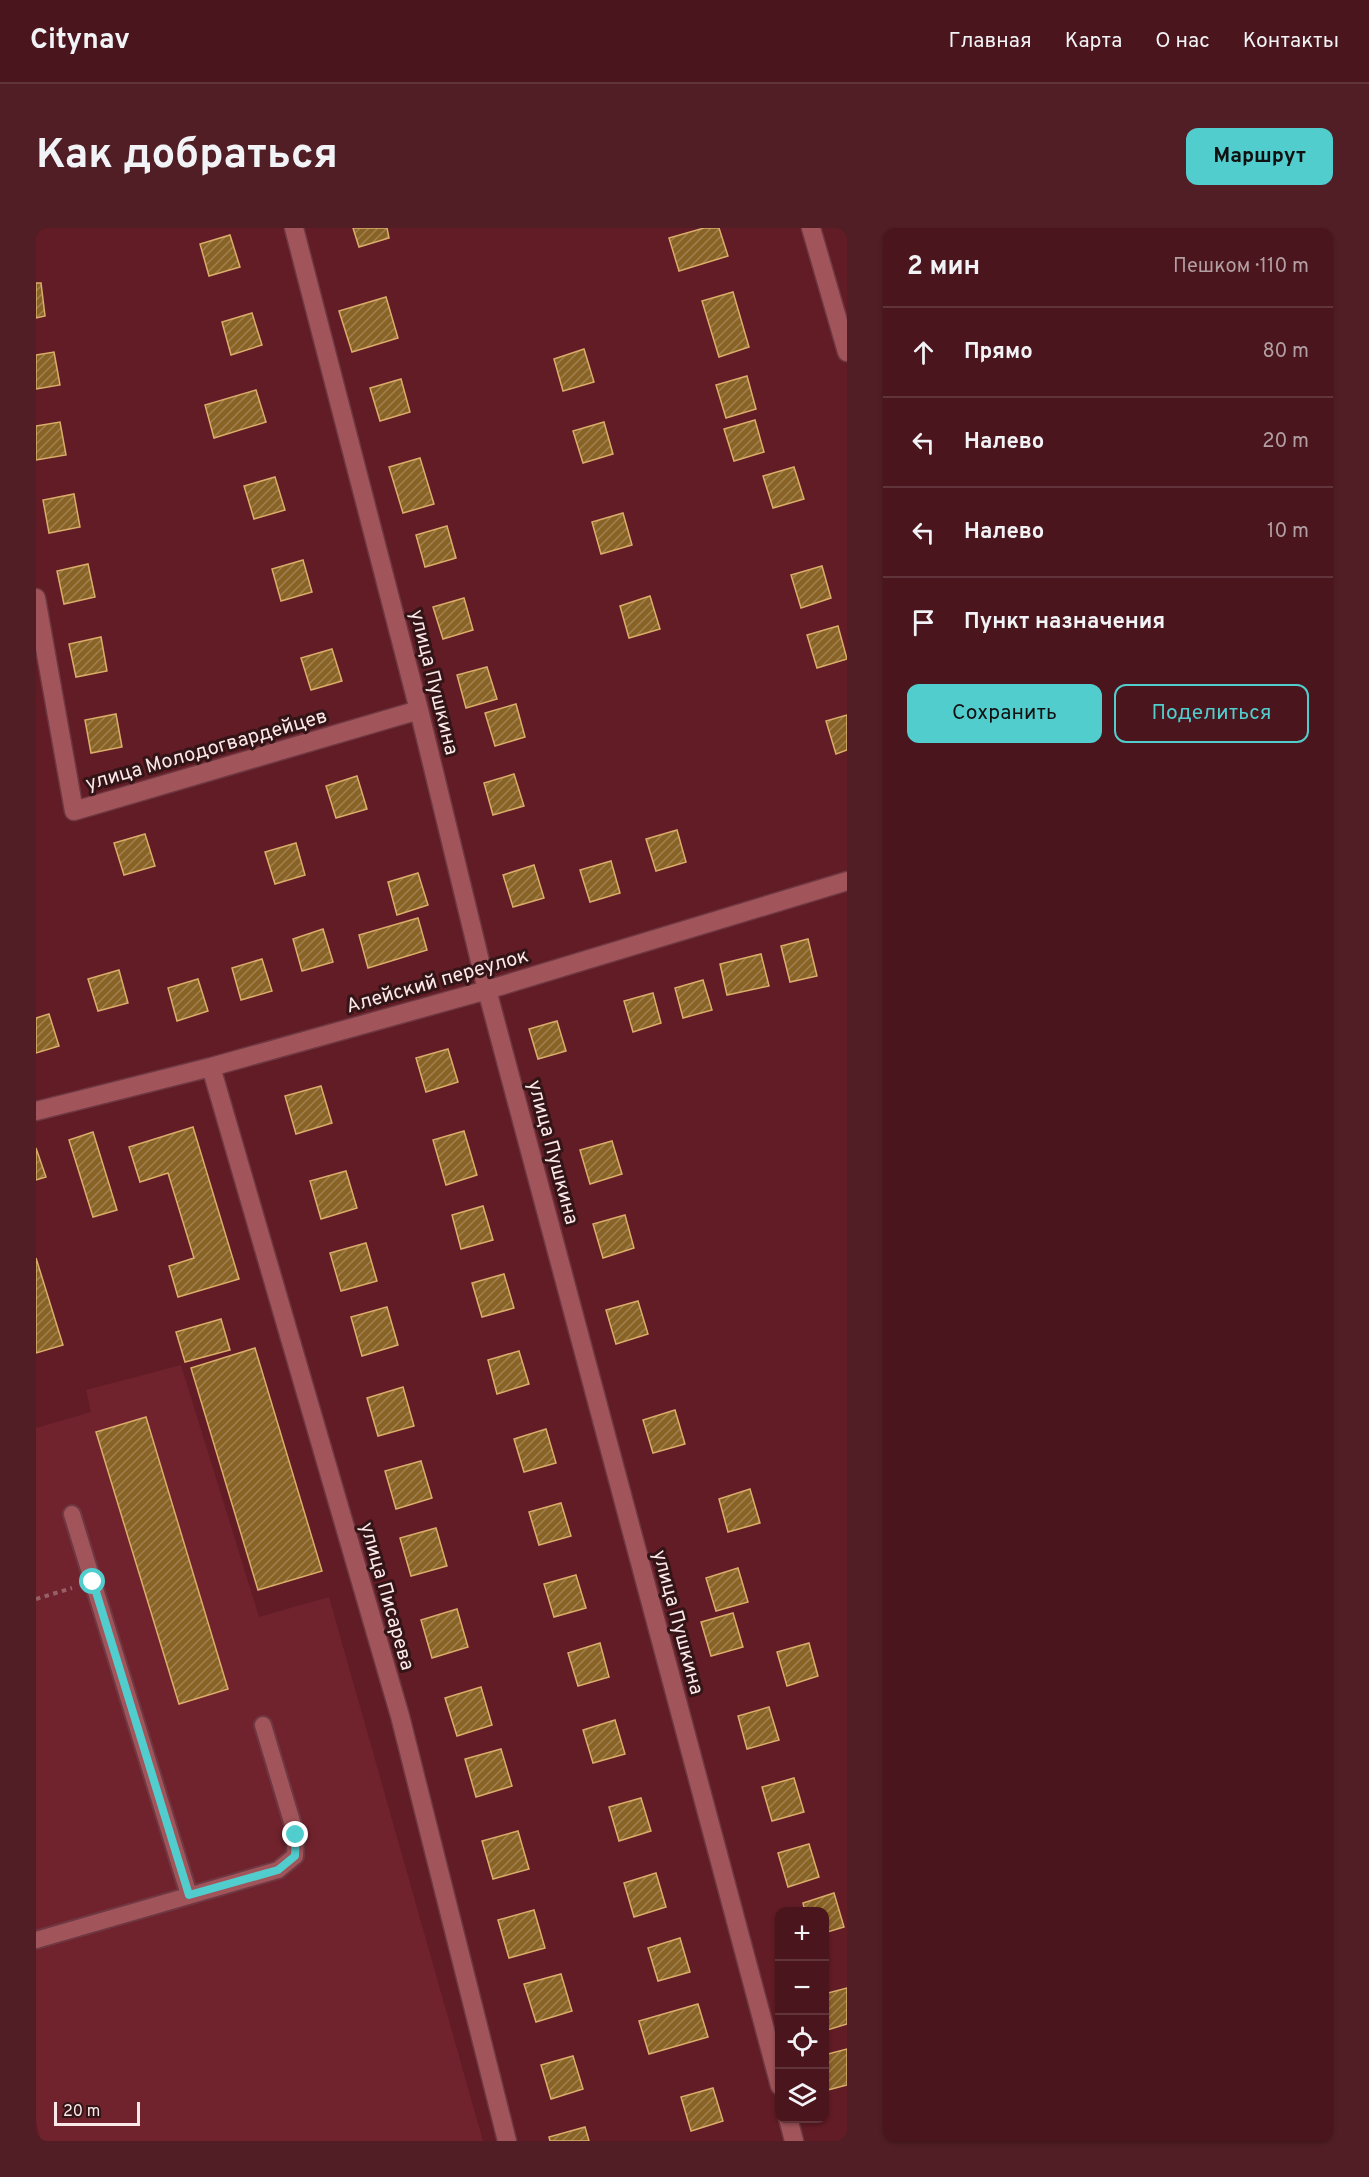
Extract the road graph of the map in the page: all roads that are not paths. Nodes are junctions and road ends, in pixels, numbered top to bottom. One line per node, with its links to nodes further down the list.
1 (294, 228): 5 (street, улица Пушкина)
2 (811, 228): 3 (street)
3 (847, 352)
4 (36, 598): 5 (street, улица Молодогвардейцев)
5 (419, 710): 7 (street, улица Пушкина)
6 (847, 881): 7 (street, Алейский переулок)
7 (487, 990): 8 (street, Алейский переулок); 14 (street, улица Пушкина)
8 (211, 1067): 9 (street, Алейский переулок); 16 (street, улица Писарева)
9 (36, 1111)
10 (72, 1514): 12 (lane)
11 (263, 1725): 12 (lane)
12 (189, 1895): 13 (lane)
13 (36, 1940)
14 (775, 2069)
15 (789, 2123): 17 (street)
16 (507, 2141)
17 (794, 2141)

